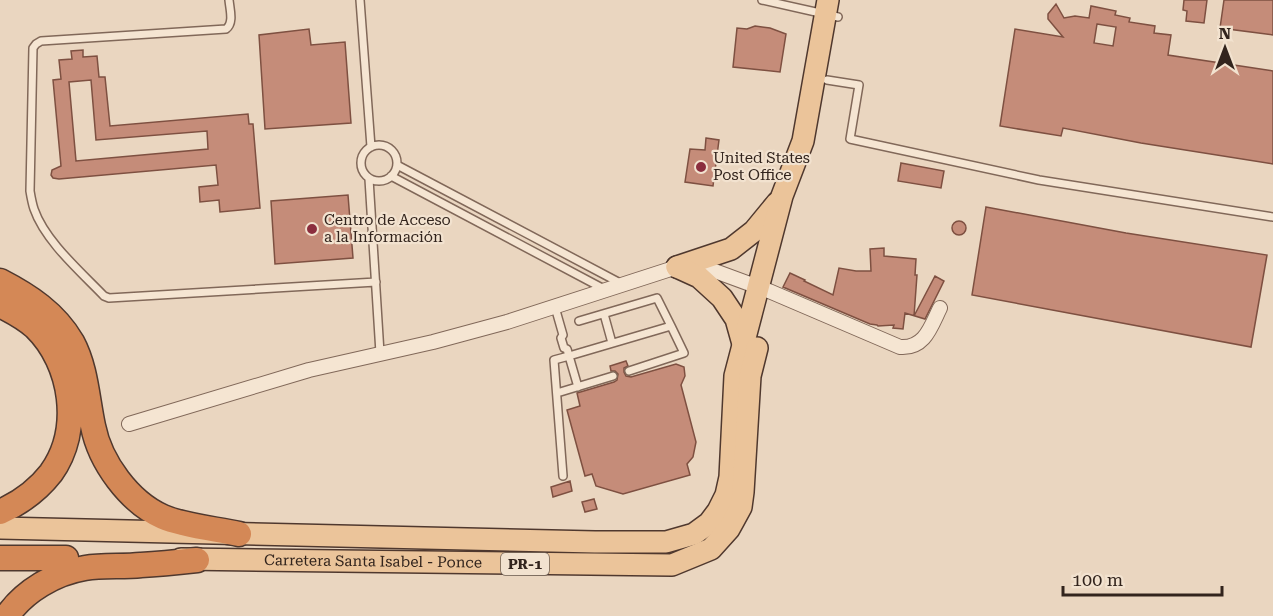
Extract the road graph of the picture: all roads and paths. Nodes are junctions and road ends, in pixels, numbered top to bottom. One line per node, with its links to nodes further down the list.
1 (229, 0): 16 (lane)
2 (360, 0): 6 (lane)
3 (762, 0): 4 (lane)
4 (833, 8): 5 (main road, Carretera Santa Isabel - Ponce / PR-1); 10 (main road, Carretera Santa Isabel - Ponce / PR-1)
5 (827, 80): 11 (lane); 18 (main road, Carretera Santa Isabel - Ponce / PR-1)
6 (371, 147): 7 (lane); 9 (lane)
7 (397, 165): 8 (lane); 12 (lane)
8 (391, 176): 9 (lane); 13 (lane)
9 (369, 179): 16 (lane)
10 (782, 196): 14 (main road); 18 (main road, Carretera Santa Isabel - Ponce / PR-1)
11 (1273, 217)
12 (534, 237): 13 (lane); 17 (lane)
13 (527, 248): 19 (lane)
14 (677, 267): 17 (street); 18 (street); 27 (main road)
15 (0, 281): 38 (highway)
16 (376, 282): 28 (lane)
17 (622, 284): 19 (street)
18 (763, 289): 22 (street); 27 (main road, Carretera Santa Isabel - Ponce / PR-1); 41 (main road, Carretera Santa Isabel - Ponce / PR-1)
19 (606, 290): 21 (street)
20 (0, 305): 36 (highway)
21 (555, 307): 28 (street); 29 (lane)
22 (940, 308)
23 (604, 314): 24 (lane); 25 (lane); 26 (lane)
24 (579, 321)
25 (671, 326): 26 (lane); 30 (lane)
26 (612, 343): 29 (lane)
27 (743, 344): 38 (main road, Carretera Santa Isabel - Ponce / PR-1)
28 (380, 353): 34 (street)
29 (568, 353): 32 (lane); 33 (lane)
30 (629, 371)
31 (613, 376): 32 (lane)
32 (578, 387): 33 (lane)
33 (556, 393): 35 (lane)
34 (129, 424)
35 (562, 476)
36 (0, 512)
37 (0, 528): 38 (main road, Carretera Santa Isabel - Ponce / PR-1)
38 (239, 534)
39 (0, 558): 40 (highway, Carretera Santa Isabel - Ponce / PR-1)
40 (66, 558): 41 (main road, Carretera Santa Isabel - Ponce / PR-1)
41 (197, 560): 42 (highway)
42 (7, 616)

